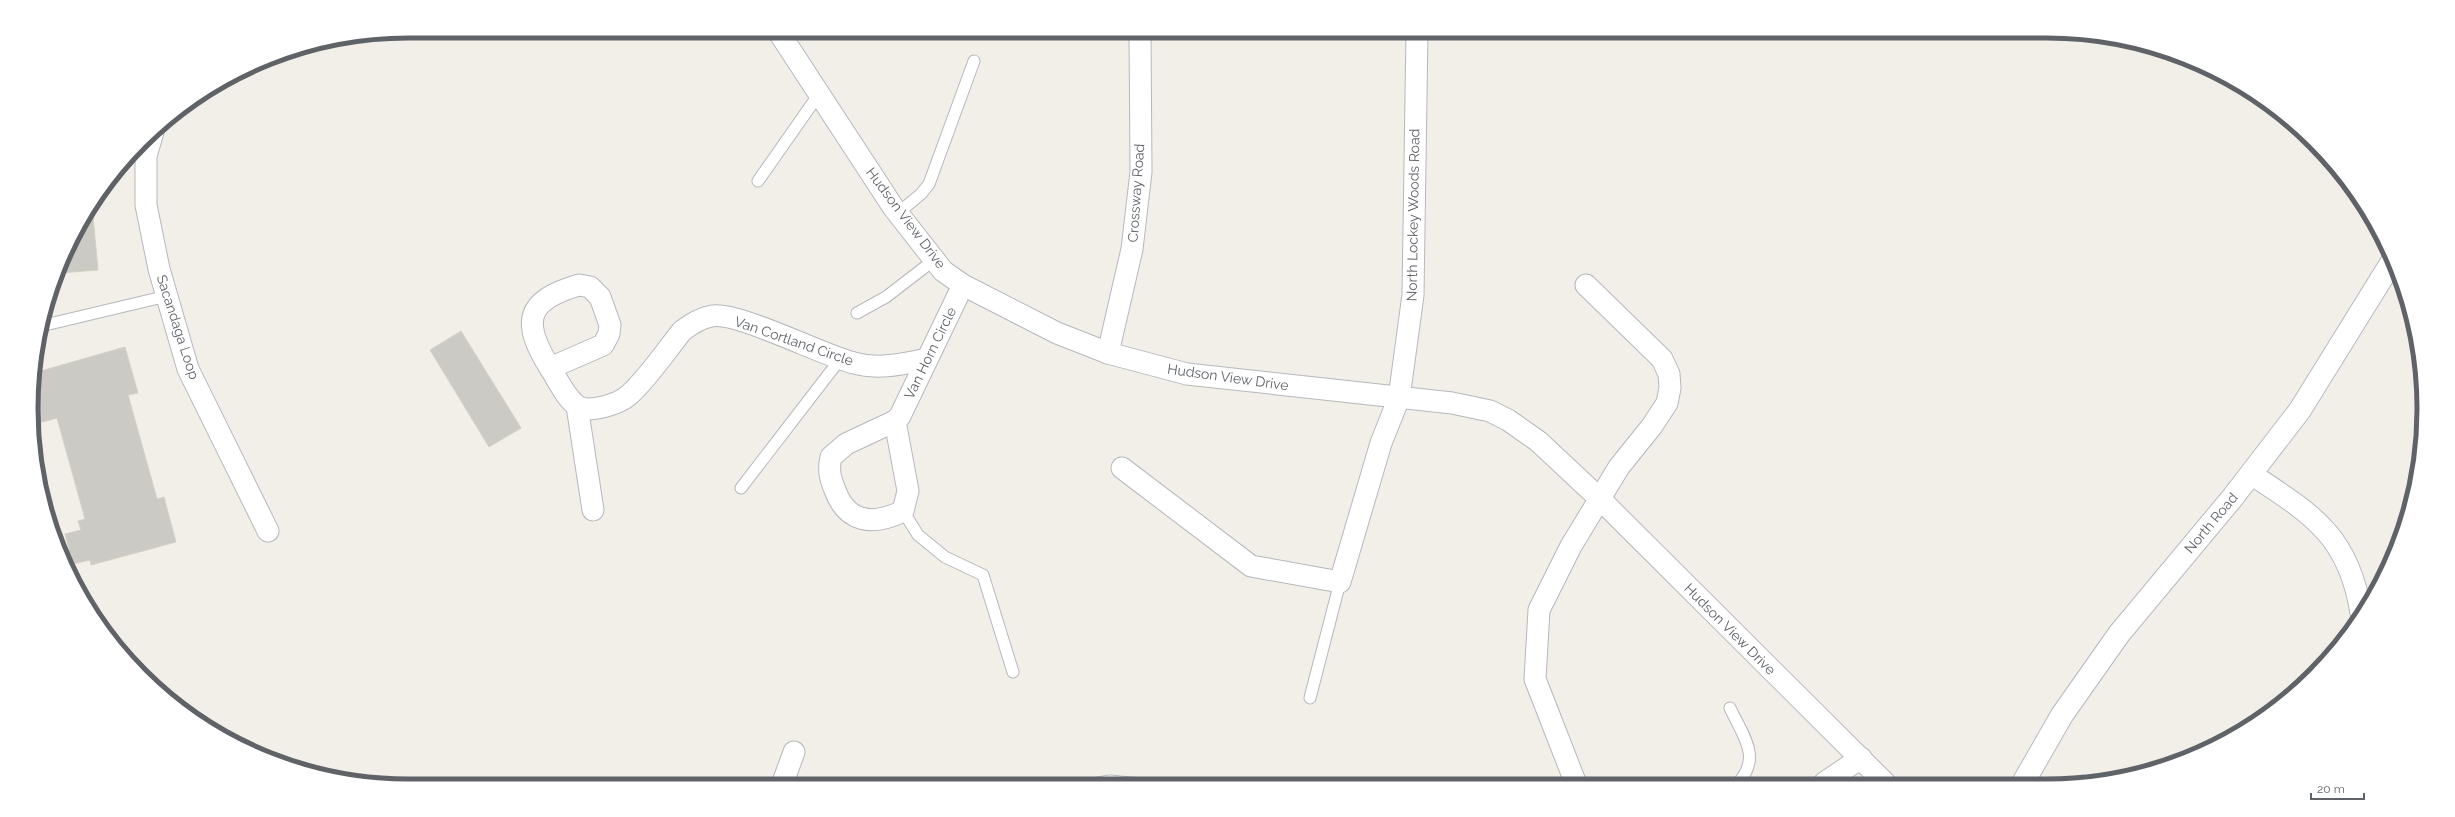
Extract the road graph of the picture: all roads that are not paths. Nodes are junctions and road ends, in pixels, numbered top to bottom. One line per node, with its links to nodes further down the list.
1 (783, 38): 5 (street, Hudson View Drive)
2 (1140, 38): 16 (street, Crossway Road)
3 (1417, 38): 20 (street, North Lockey Woods Road)
4 (974, 61): 8 (lane)
5 (820, 94): 7 (lane); 8 (street, Hudson View Drive)
6 (149, 145): 13 (street, Sacandaga Loop)
7 (758, 181)
8 (898, 213): 9 (street, Hudson View Drive)
9 (934, 260): 11 (street, Hudson View Drive); 14 (lane)
10 (2389, 267): 24 (main road, North Road)
11 (963, 285): 16 (street, Hudson View Drive); 18 (street, Van Horn Circle)
12 (1586, 285): 26 (street)
13 (167, 296): 15 (lane); 29 (street, Sacandaga Loop)
14 (857, 313)
15 (48, 323)
16 (1108, 353): 20 (street, Hudson View Drive)
17 (841, 358): 18 (street, Van Cortland Circle); 21 (street, Van Cortland Circle); 25 (lane)
18 (927, 359): 22 (street, Van Horn Circle)
19 (550, 368): 21 (street)
20 (1399, 398): 26 (street, Hudson View Drive); 30 (street, North Lockey Woods Road)
21 (578, 406): 27 (street)
22 (894, 421): 28 (street); 28 (street, Van Horn Circle)
23 (1122, 468): 30 (street)
24 (2251, 474): 31 (street); 42 (main road, North Road)
25 (741, 488)
26 (1601, 500): 36 (street, Hudson View Drive); 38 (street)
27 (593, 510)
28 (903, 511): 32 (lane)
29 (268, 532)
30 (1340, 582): 33 (lane)
31 (2360, 606)
32 (1013, 672)
33 (1310, 698)
34 (1730, 708): 39 (lane)
35 (794, 752): 37 (street)
36 (1860, 758): 40 (street); 41 (street, Hudson View Drive)
37 (784, 779)
38 (1574, 779)
39 (1742, 779)
40 (1830, 779)
41 (1881, 779)
42 (2025, 779)

